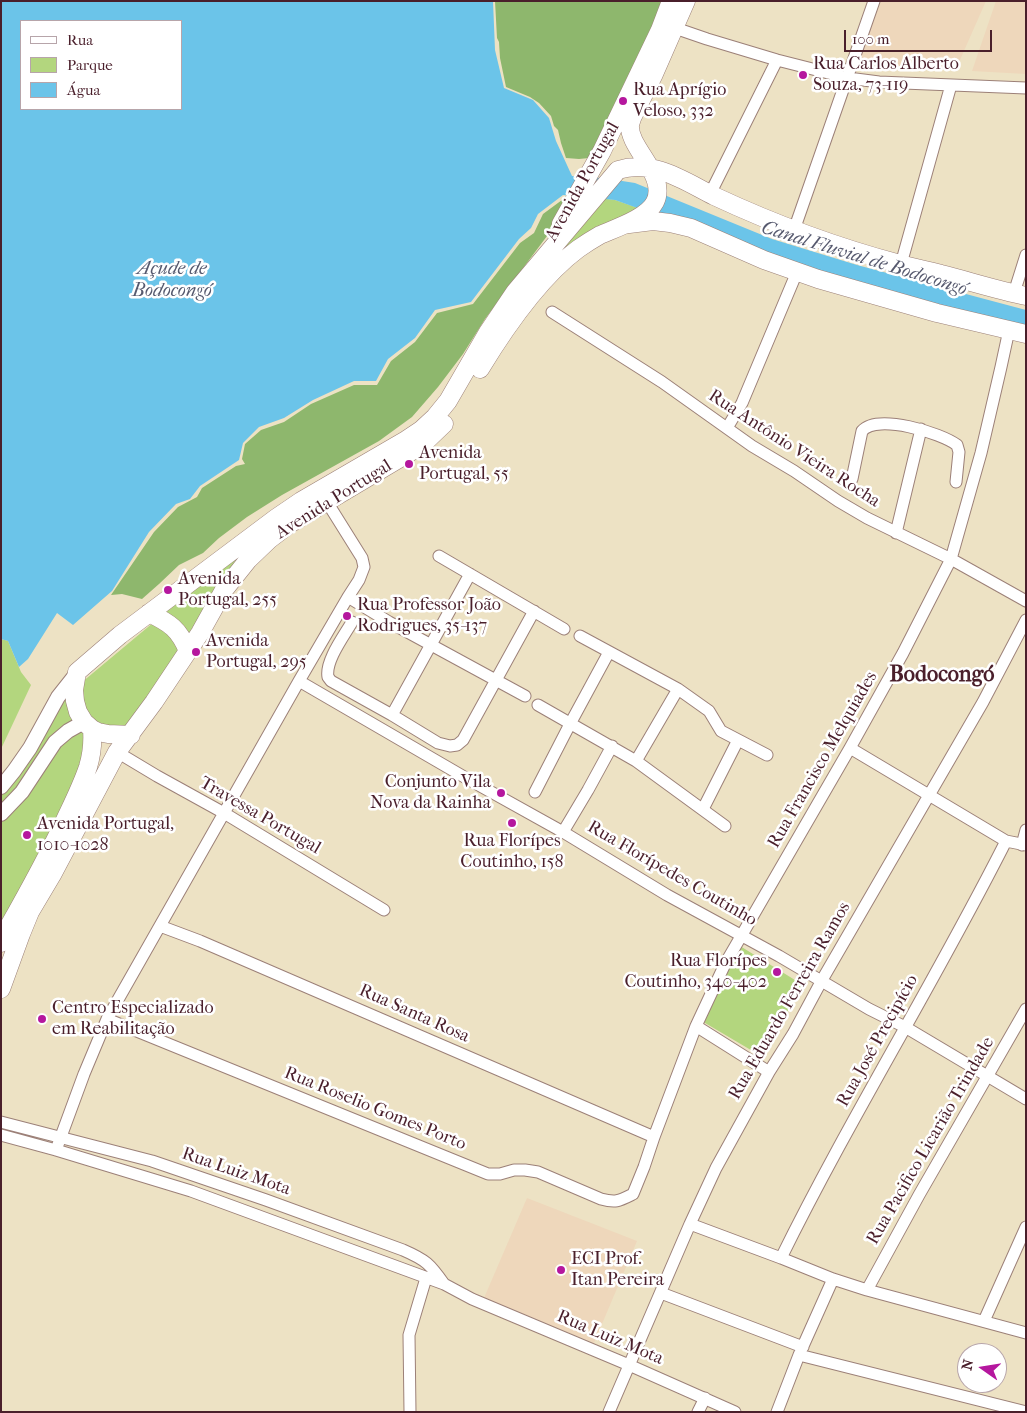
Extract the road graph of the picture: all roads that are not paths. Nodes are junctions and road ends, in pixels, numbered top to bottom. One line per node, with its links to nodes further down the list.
1 (671, 1): 4 (main road, Avenida Portugal)
2 (686, 1): 4 (main road, Avenida Portugal)
3 (874, 1): 6 (street)
4 (669, 24): 5 (street); 9 (main road, Avenida Portugal); 11 (main road, Avenida Portugal)
5 (777, 60): 6 (street); 10 (street)
6 (848, 78): 7 (street); 13 (street)
7 (951, 85): 8 (street); 15 (street)
8 (1026, 88)
9 (648, 172): 10 (main road); 11 (main road, Avenida Portugal); 12 (main road, Avenida Portugal)
10 (710, 194): 13 (main road)
11 (583, 200): 32 (main road, Avenida Portugal)
12 (624, 224): 16 (main road); 24 (main road, Avenida Portugal)
13 (794, 230): 15 (main road)
14 (1026, 255): 17 (street)
15 (901, 264): 17 (main road)
16 (797, 272): 19 (main road); 20 (street)
17 (1020, 295)
18 (552, 312): 20 (street, Rua Antônio Vieira Rocha)
19 (1017, 332): 27 (street, Rua Francisco Melquiades)
20 (727, 428): 25 (street, Rua Antônio Vieira Rocha)
21 (921, 430): 22 (street); 23 (street); 25 (street)
22 (852, 479)
23 (956, 482)
24 (327, 502): 29 (street); 38 (main road, Avenida Portugal)
25 (896, 533): 27 (street, Rua Antônio Vieira Rocha)
26 (439, 556): 28 (street)
27 (951, 559): 30 (street, Rua Antônio Vieira Rocha); 52 (street, Rua Francisco Melquiades)
28 (470, 574): 31 (street); 37 (street)
29 (348, 597): 37 (street); 42 (street)
30 (1026, 601)
31 (534, 611): 35 (street); 41 (street)
32 (150, 613): 38 (main road); 40 (main road, Avenida Portugal)
33 (1026, 620): 58 (street, Rua Eduardo Ferreira Ramos)
34 (352, 622): 46 (street)
35 (564, 629)
36 (580, 636): 39 (street)
37 (431, 645): 41 (street); 46 (street)
38 (188, 651): 49 (main road, Avenida Portugal)
39 (609, 652): 43 (street); 47 (street)
40 (77, 672): 48 (main road); 56 (street)
41 (496, 680): 44 (street); 46 (street)
42 (299, 681): 60 (street); 64 (street, Rua Florípedes Coutinho)
43 (678, 689): 50 (street); 55 (street)
44 (525, 696)
45 (538, 705): 47 (street)
46 (392, 715)
47 (570, 724): 51 (street); 57 (street)
48 (88, 725): 49 (main road); 61 (street); 70 (main road)
49 (131, 734): 53 (main road, Avenida Portugal)
50 (738, 740): 54 (street); 59 (street)
51 (612, 746): 55 (street); 64 (street)
52 (850, 748): 58 (street); 69 (street, Rua Francisco Melquiades)
53 (117, 752): 60 (street, Travessa Portugal); 72 (main road, Avenida Portugal)
54 (767, 755)
55 (636, 761): 59 (street)
56 (1, 787)
57 (535, 792)
58 (929, 795): 65 (street); 71 (street, Rua Eduardo Ferreira Ramos)
59 (703, 809): 62 (street)
60 (224, 813): 67 (street, Travessa Portugal); 68 (street)
61 (1, 814)
62 (725, 826)
63 (1026, 830): 66 (street)
64 (563, 832): 69 (street, Rua Florípedes Coutinho)
65 (1006, 841): 66 (street); 76 (street, Rua José Precipício)
66 (1024, 845)
67 (384, 910)
68 (160, 926): 74 (street); 83 (street, Rua Santa Rosa)
69 (742, 936): 71 (street, Rua Florípedes Coutinho); 75 (street, Rua Francisco Melquiades)
70 (1, 943)
71 (822, 980): 76 (street, Rua Florípedes Coutinho); 77 (street, Rua Eduardo Ferreira Ramos)
72 (1, 989)
73 (1026, 1009): 78 (street, Rua Pacifico Licarião Trindade)
74 (107, 1019): 82 (street); 85 (street, Rua Roselio Gomes Porto)
75 (696, 1026): 77 (street); 83 (street, Rua Francisco Melquiades)
76 (905, 1028): 78 (street, Rua Florípedes Coutinho); 88 (street, Rua José Precipício)
77 (769, 1072): 86 (street, Rua Eduardo Ferreira Ramos)
78 (987, 1077): 79 (street, Rua Florípedes Coutinho); 92 (street, Rua Pacifico Licarião Trindade)
79 (1026, 1100)
80 (1, 1122): 82 (street, Rua Luiz Mota)
81 (1, 1136): 84 (street, Rua Luiz Mota)
82 (60, 1137): 84 (street); 91 (street, Rua Luiz Mota)
83 (654, 1137): 85 (street, Rua Francisco Melquiades)
84 (56, 1150): 89 (street, Rua Luiz Mota)
85 (633, 1194)
86 (690, 1224): 88 (street); 93 (street, Rua Eduardo Ferreira Ramos)
87 (1026, 1227): 94 (street)
88 (781, 1258): 90 (street)
89 (426, 1278): 91 (street, Rua Luiz Mota); 99 (street)
90 (833, 1279): 92 (street); 96 (street)
91 (444, 1284): 97 (street, Rua Luiz Mota)
92 (867, 1290): 94 (street)
93 (661, 1293): 96 (street); 97 (street, Rua Eduardo Ferreira Ramos)
94 (984, 1321): 95 (street)
95 (1026, 1332)
96 (801, 1351): 103 (street); 104 (street)
97 (629, 1365): 98 (street, Rua Luiz Mota); 100 (street, Rua Eduardo Ferreira Ramos)
98 (704, 1398): 101 (street); 102 (street, Rua Luiz Mota)
99 (410, 1412)
100 (609, 1412)
101 (698, 1412)
102 (736, 1412)
103 (777, 1412)
104 (1026, 1412)

